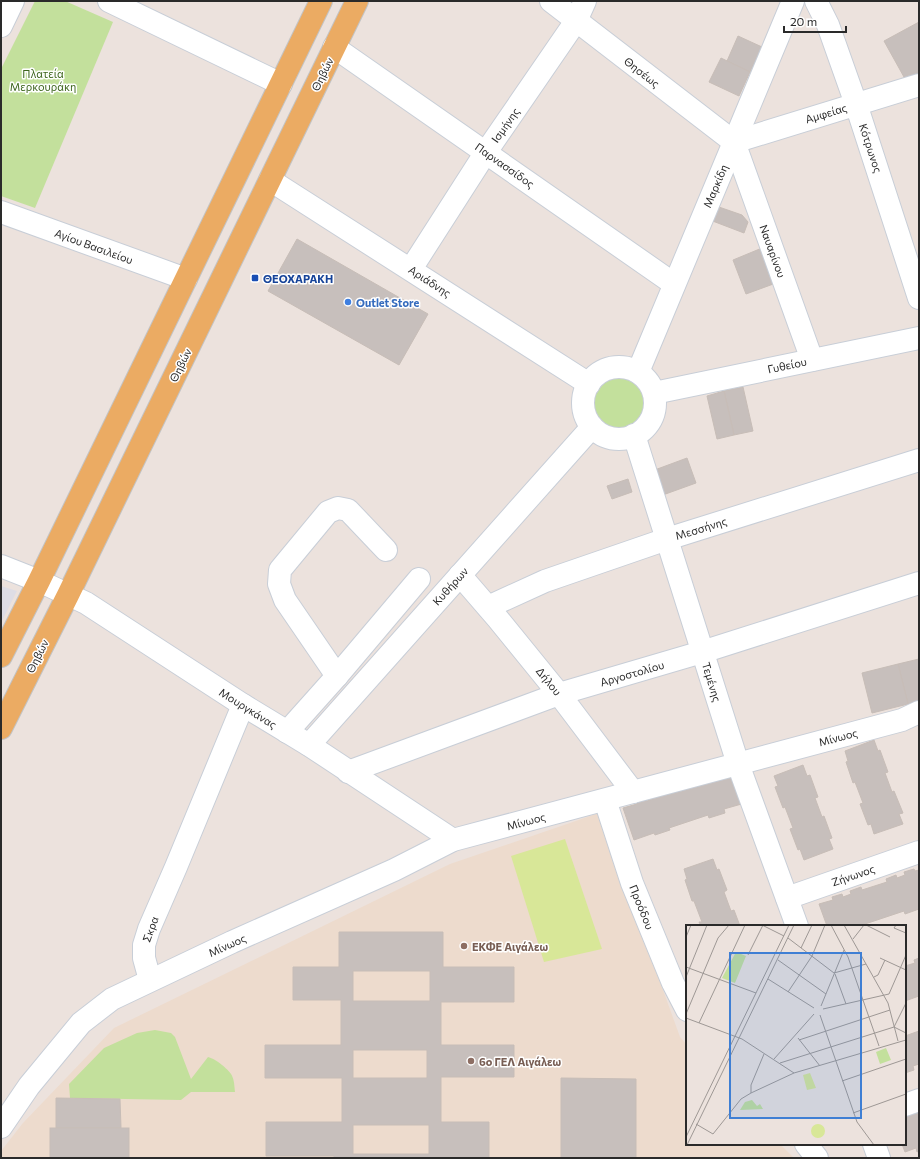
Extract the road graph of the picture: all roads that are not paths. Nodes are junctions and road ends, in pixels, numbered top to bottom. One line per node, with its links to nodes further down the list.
1 (13, 1): 11 (street)
2 (109, 1): 9 (street)
3 (321, 1): 13 (main road)
4 (356, 1): 12 (main road, Θηβών)
5 (550, 1): 10 (street, Θησέως)
6 (585, 1): 10 (street, Ισμήνης)
7 (793, 1): 16 (street, Μαρκίδη)
8 (816, 1): 15 (street, Κότρωνος)
9 (132, 6): 13 (street)
10 (576, 21): 16 (street, Θησέως); 17 (street, Ισμήνης)
11 (1, 26)
12 (334, 47): 17 (street, Παρνασσίδος); 18 (main road, Θηβών)
13 (281, 84): 21 (main road)
14 (919, 84): 15 (street, Αμφείας)
15 (856, 104): 16 (street, Αμφείας); 23 (street, Κότρωνος)
16 (734, 142): 22 (street, Μαρκίδη); 25 (street, Ναυαρίνου)
17 (486, 152): 20 (street, Ισμήνης); 22 (street, Παρνασσίδος)
18 (270, 180): 20 (street, Αριάδνης); 39 (main road, Θηβών)
19 (1, 212): 21 (street, Αγίου Βασιλείου)
20 (411, 269): 27 (street, Αριάδνης)
21 (186, 279): 37 (main road)
22 (674, 284): 26 (street, Μαρκίδη)
23 (919, 298)
24 (919, 338): 25 (street, Γυθείου)
25 (812, 360): 28 (street, Γυθείου)
26 (638, 372): 27 (street); 28 (street)
27 (589, 384): 29 (street)
28 (654, 393): 30 (street)
29 (592, 427): 30 (street); 35 (street, Κυθήρων)
30 (634, 435): 32 (street, Τεμένης)
31 (919, 460): 32 (street, Μεσσήνης)
32 (667, 539): 40 (street, Μεσσήνης); 41 (street, Τεμένης)
33 (386, 550): 43 (street)
34 (1, 566): 37 (street, Μουργκάνας)
35 (460, 575): 40 (street, Δήλου); 49 (street, Κυθήρων)
36 (419, 579): 43 (street)
37 (39, 581): 39 (street, Μουργκάνας); 42 (main road)
38 (919, 584): 41 (street, Αργοστολίου)
39 (68, 595): 45 (street, Μουργκάνας); 47 (main road, Θηβών)
40 (488, 607): 44 (street, Δήλου)
41 (702, 652): 44 (street, Αργοστολίου); 50 (street, Τεμένης)
42 (1, 656)
43 (337, 676): 48 (street)
44 (559, 694): 51 (street, Αργοστολίου); 52 (street, Δήλου)
45 (242, 705): 48 (street, Μουργκάνας); 58 (street, Σκρα)
46 (919, 712): 50 (street, Μίνωος)
47 (1, 728)
48 (287, 732): 49 (street, Μουργκάνας)
49 (309, 745): 51 (street, Μουργκάνας)
50 (738, 764): 52 (street, Μίνωος); 56 (street, Τεμένης)
51 (348, 772): 54 (street, Μουργκάνας)
52 (633, 792): 53 (street, Μίνωος)
53 (605, 800): 54 (street, Μίνωος); 59 (street, Προόδου)
54 (453, 840): 58 (street, Μίνωος)
55 (919, 852): 56 (street, Ζήνωνος)
56 (787, 898): 57 (street, Τεμένης)
57 (797, 925)
58 (150, 980): 62 (street)
59 (686, 1008)
60 (919, 1100): 61 (street)
61 (906, 1105)
62 (1, 1127)
63 (807, 1145): 65 (street)
64 (874, 1145): 66 (street)
65 (817, 1158)
66 (879, 1158)

